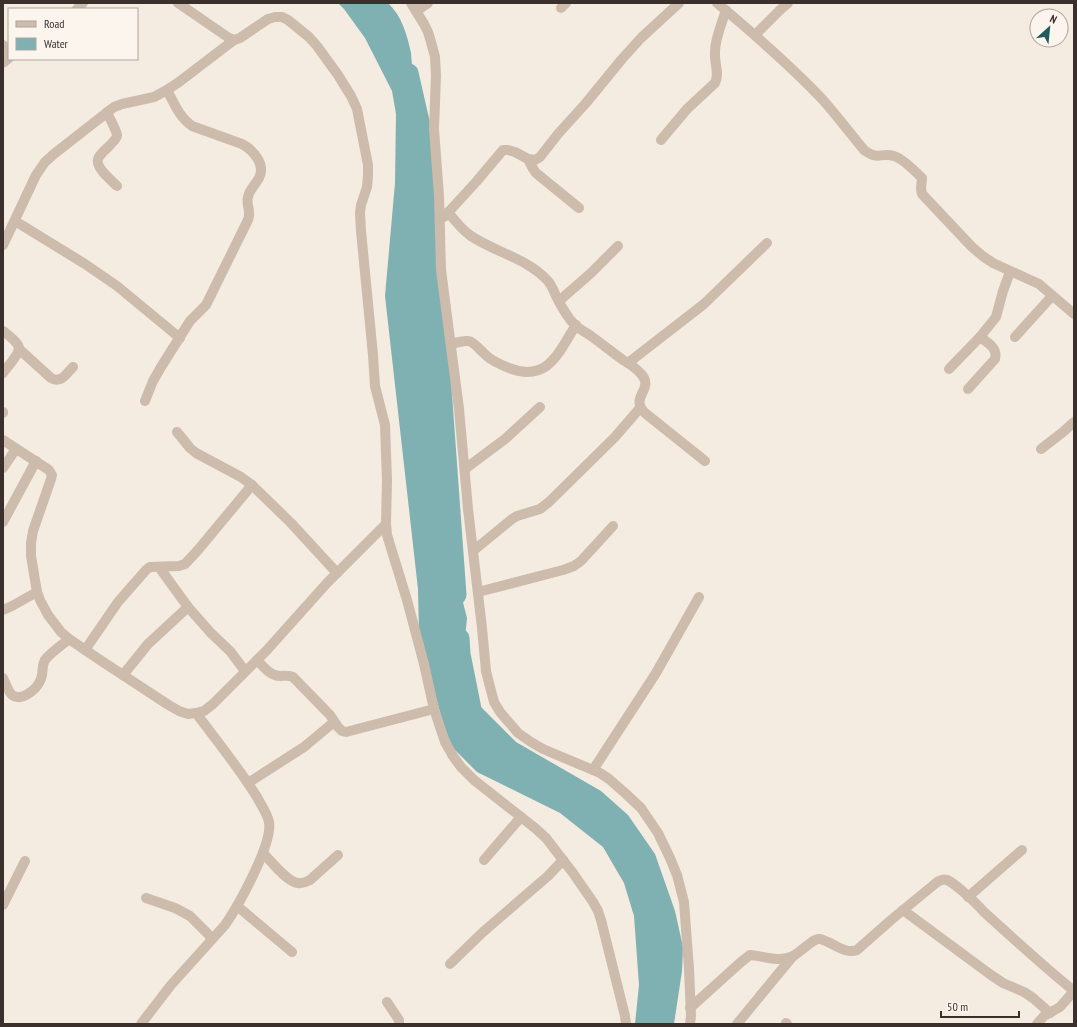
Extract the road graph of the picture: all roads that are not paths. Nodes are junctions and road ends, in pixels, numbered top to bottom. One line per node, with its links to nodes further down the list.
1 (178, 3): 9 (street)
2 (428, 3): 6 (street)
3 (679, 3): 13 (street)
4 (717, 3): 7 (street)
5 (788, 3): 8 (street)
6 (413, 7): 18 (street)
7 (726, 10): 8 (street); 12 (street)
8 (755, 35): 22 (street)
9 (234, 40): 10 (street); 52 (street)
10 (167, 90): 11 (street); 30 (street)
11 (107, 112): 14 (street); 17 (street)
12 (661, 140)
13 (528, 159): 15 (street); 16 (street)
14 (117, 186)
15 (579, 208)
16 (448, 212): 18 (street); 24 (street)
17 (15, 221): 20 (street); 30 (street)
18 (440, 221): 31 (street)
19 (767, 243): 33 (street)
20 (3, 245)
21 (618, 246): 24 (street)
22 (1010, 272): 23 (street); 28 (street)
23 (1052, 296): 25 (street); 29 (street)
24 (559, 301): 26 (street)
25 (1074, 314)
26 (576, 325): 31 (street); 33 (street)
27 (3, 331): 32 (street)
28 (980, 337): 35 (street); 37 (street)
29 (1015, 337)
30 (180, 338): 38 (street)
31 (451, 344): 49 (street)
32 (19, 349): 34 (street); 36 (street)
33 (628, 363): 40 (street)
34 (73, 368)
35 (949, 369)
36 (3, 373)
37 (968, 389)
38 (145, 401)
39 (540, 407): 49 (street)
40 (640, 408): 47 (street); 54 (street)
41 (1074, 422): 45 (street)
42 (177, 432): 50 (street)
43 (3, 440): 44 (street)
44 (16, 449): 46 (street); 48 (street)
45 (1041, 449)
46 (36, 461): 51 (street); 57 (street)
47 (705, 461)
48 (3, 468)
49 (465, 469): 54 (street)
50 (252, 485): 55 (street); 56 (street)
51 (3, 522)
52 (386, 524): 56 (street); 68 (street)
53 (612, 526): 58 (street)
54 (473, 551): 58 (street)
55 (159, 567): 60 (street); 63 (street)
56 (337, 573): 64 (street)
57 (37, 592): 61 (street); 62 (street)
58 (478, 592): 71 (street)
59 (698, 597): 71 (street)
60 (188, 607): 65 (street); 66 (street)
61 (3, 610)
62 (69, 639): 63 (street); 67 (street)
63 (84, 650): 66 (street)
64 (257, 660): 65 (street); 70 (street)
65 (246, 671): 69 (street)
66 (123, 675): 69 (street)
67 (3, 678)
68 (434, 709): 70 (street); 73 (street)
69 (196, 713): 72 (street)
70 (334, 722): 72 (street)
71 (593, 770): 91 (street)
72 (248, 783): 75 (street)
73 (521, 817): 77 (street); 78 (street)
74 (1022, 850): 80 (street)
75 (263, 853): 76 (street); 83 (street)
76 (338, 855)
77 (484, 860)
78 (562, 860): 88 (street); 95 (street)
79 (25, 861): 82 (street)
80 (968, 897): 84 (street); 89 (street)
81 (146, 898): 85 (street)
82 (3, 905)
83 (237, 906): 85 (street); 86 (street)
84 (904, 910): 87 (street); 92 (street)
85 (212, 938): 93 (street)
86 (292, 952)
87 (793, 956): 91 (street); 97 (street)
88 (450, 964)
89 (1074, 991): 92 (street)
90 (387, 1002): 94 (street)
91 (690, 1008): 96 (street)
92 (1050, 1013): 98 (street)
93 (141, 1024)
94 (399, 1024)
95 (626, 1024)
96 (690, 1024)
97 (737, 1024)
98 (1037, 1024)

